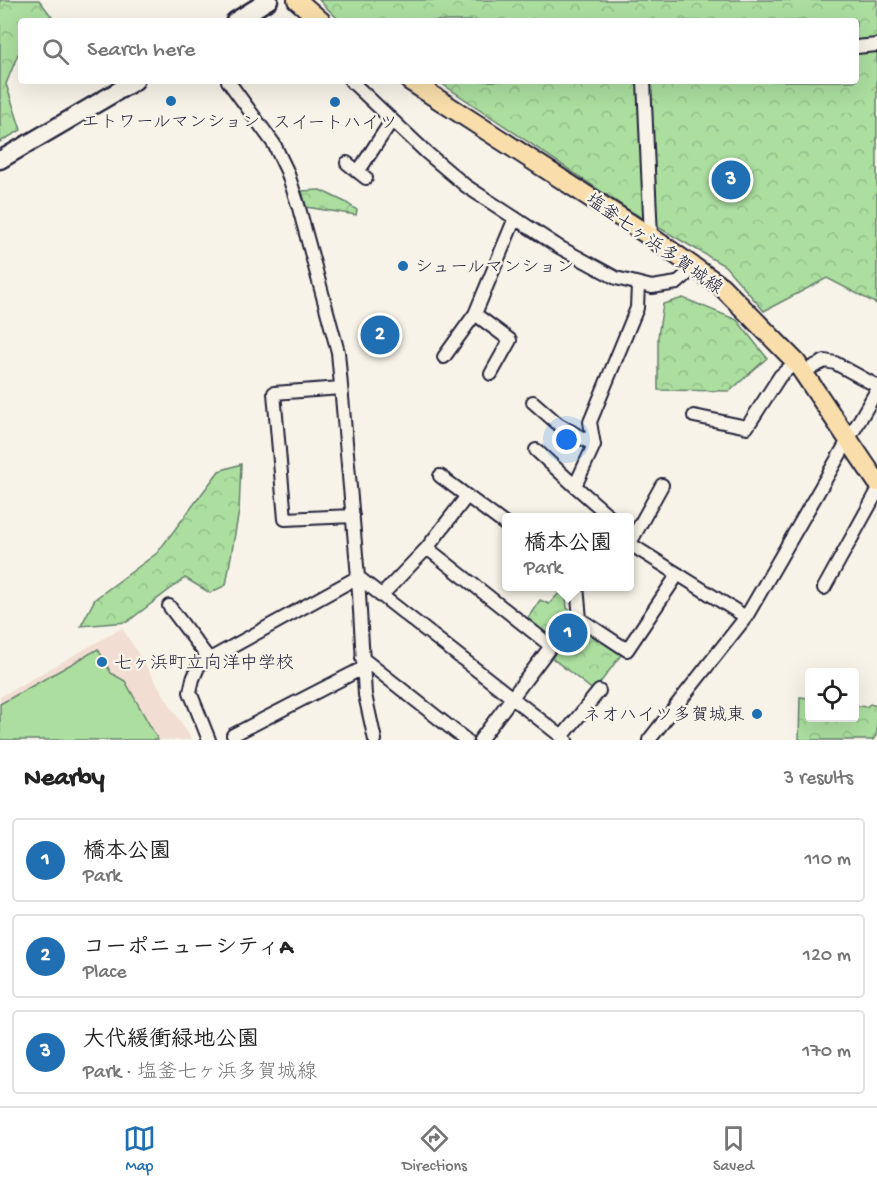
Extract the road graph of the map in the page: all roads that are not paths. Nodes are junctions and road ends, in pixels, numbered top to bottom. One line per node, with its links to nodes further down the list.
1 (269, 0): 3 (street)
2 (297, 0): 4 (main road)
3 (241, 18)
4 (318, 18)
5 (877, 45): 6 (street)
6 (859, 47)
7 (130, 84): 13 (street)
8 (230, 84): 23 (street)
9 (354, 84): 12 (street)
10 (415, 84): 16 (main road, 塩釜七ヶ浜多賀城線)
11 (644, 84): 16 (street)
12 (392, 120): 14 (street); 15 (street)
13 (0, 160)
14 (347, 163)
15 (515, 218): 18 (street); 19 (street)
16 (651, 237): 17 (main road, 塩釜七ヶ浜多賀城線)
17 (695, 267): 18 (street); 21 (main road, 塩釜七ヶ浜多賀城線)
18 (638, 285): 28 (street)
19 (475, 314): 20 (street); 22 (street)
20 (444, 357)
21 (800, 366): 24 (street); 26 (street); 27 (main road, 塩釜七ヶ浜多賀城線)
22 (490, 374)
23 (341, 388): 37 (street); 37 (street)
24 (877, 388): 27 (street)
25 (533, 402): 28 (street)
26 (694, 416)
27 (849, 438): 31 (main road, 塩釜七ヶ浜多賀城線); 48 (street)
28 (594, 445): 33 (street)
29 (536, 450): 33 (street)
30 (440, 476): 35 (street)
31 (877, 482)
32 (662, 485): 39 (street)
33 (575, 486): 36 (street)
34 (877, 492): 44 (street)
35 (467, 496): 38 (street); 41 (street)
36 (603, 513)
37 (352, 516): 43 (street)
38 (502, 521)
39 (634, 536)
40 (634, 546): 42 (street)
41 (427, 548): 46 (street); 52 (street)
42 (678, 574): 45 (street); 48 (street)
43 (358, 577): 46 (street); 49 (street); 50 (street)
44 (824, 588)
45 (577, 591)
46 (381, 596): 52 (street)
47 (169, 606): 49 (street)
48 (746, 617): 59 (street)
49 (209, 659): 55 (street)
50 (363, 663): 53 (street); 56 (street); 57 (street)
51 (599, 691): 54 (street)
52 (512, 698): 54 (street); 58 (street)
53 (233, 735)
54 (564, 738)
55 (209, 740)
56 (375, 740)
57 (466, 740)
58 (480, 740)
59 (649, 740)

